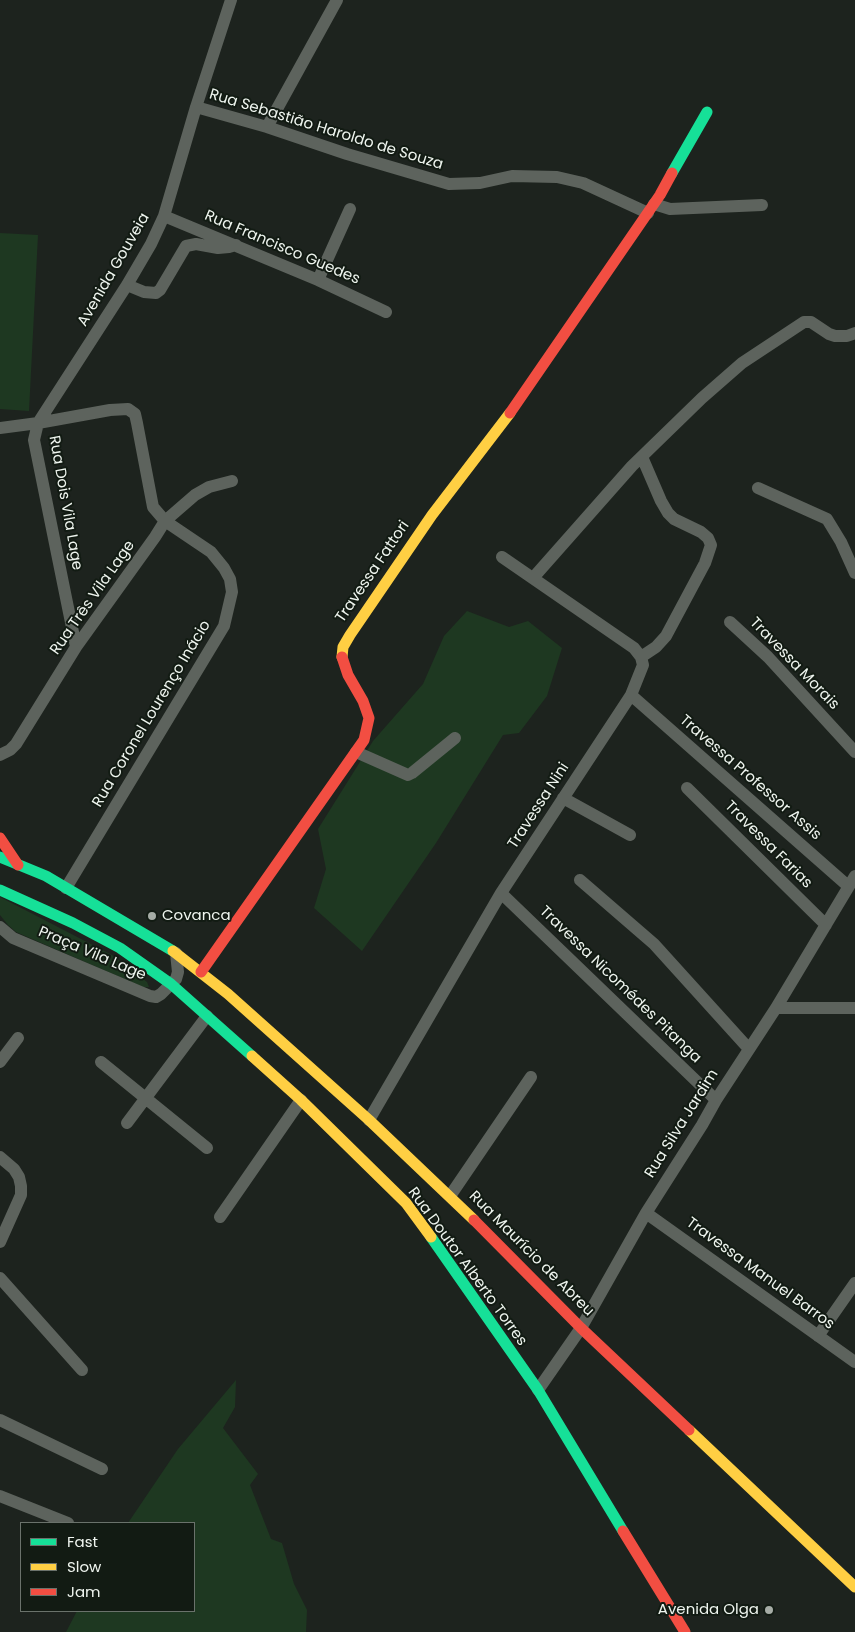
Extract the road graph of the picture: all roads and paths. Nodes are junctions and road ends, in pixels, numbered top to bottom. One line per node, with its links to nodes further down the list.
1 (231, 0): 3 (street, Avenida Gouveia)
2 (337, 0): 5 (street)
3 (196, 107): 5 (street, Rua Sebastião Haroldo de Souza); 9 (street, Avenida Gouveia)
4 (707, 112): 8 (main road, Travessa Fattori)
5 (267, 128): 8 (street, Rua Sebastião Haroldo de Souza)
6 (762, 205): 8 (street)
7 (350, 209): 11 (street)
8 (651, 209): 29 (main road, Travessa Fattori)
9 (164, 216): 10 (street, Rua Francisco Guedes); 12 (street, Avenida Gouveia)
10 (236, 245): 11 (street, Rua Francisco Guedes); 12 (street)
11 (318, 280): 13 (street, Rua Francisco Guedes)
12 (127, 285): 15 (street, Avenida Gouveia)
13 (386, 312)
14 (855, 333): 17 (street)
15 (38, 423): 16 (street); 20 (street, Rua Coronel Lourenço Inácio); 25 (street, Rua Dois Vila Lage)
16 (0, 428)
17 (642, 457): 23 (street); 26 (street)
18 (232, 480): 20 (street, Rua Três Vila Lage)
19 (758, 488): 22 (street)
20 (165, 521): 25 (street, Rua Três Vila Lage); 40 (street, Rua Coronel Lourenço Inácio)
21 (502, 557): 23 (street)
22 (855, 573)
23 (533, 578): 26 (street)
24 (730, 622): 30 (street, Travessa Morais)
25 (76, 647): 31 (street, Rua Três Vila Lage)
26 (641, 657): 27 (street, Travessa Nini)
27 (631, 695): 33 (street, Travessa Nini); 39 (street, Travessa Professor Assis)
28 (455, 738): 29 (street)
29 (356, 752): 46 (main road, Travessa Fattori)
30 (855, 752)
31 (0, 755)
32 (687, 788): 43 (street, Travessa Farias)
33 (564, 798): 34 (street); 42 (street, Travessa Nini)
34 (630, 835)
35 (0, 838): 37 (main road)
36 (0, 857): 37 (main road, Rua Maurício de Abreu)
37 (18, 865): 40 (main road, Rua Maurício de Abreu)
38 (580, 880): 52 (street)
39 (852, 881): 43 (street, Rua Silva Jardim)
40 (66, 888): 45 (main road, Rua Maurício de Abreu)
41 (0, 890): 47 (main road, Rua Doutor Alberto Torres)
42 (501, 893): 58 (street, Travessa Nicomédes Pitanga); 59 (street, Travessa Nini)
43 (826, 925): 48 (street, Rua Silva Jardim)
44 (0, 927): 47 (street, Praça Vila Lage)
45 (176, 953): 46 (main road, Rua Maurício de Abreu); 47 (street)
46 (201, 972): 59 (main road, Rua Maurício de Abreu)
47 (171, 984): 50 (main road, Rua Doutor Alberto Torres)
48 (776, 1008): 49 (street); 52 (street, Rua Silva Jardim)
49 (855, 1008)
50 (207, 1016): 56 (street); 57 (main road, Rua Doutor Alberto Torres)
51 (18, 1038): 53 (street)
52 (749, 1048): 58 (street, Rua Silva Jardim)
53 (0, 1062)
54 (101, 1062): 56 (street)
55 (531, 1077): 63 (street)
56 (146, 1098): 60 (street); 61 (street)
57 (302, 1100): 65 (street); 73 (main road, Rua Doutor Alberto Torres)
58 (716, 1100): 64 (street, Rua Silva Jardim)
59 (369, 1120): 63 (main road, Rua Maurício de Abreu)
60 (127, 1123)
61 (207, 1148)
62 (0, 1157): 66 (street)
63 (450, 1196): 69 (main road, Rua Maurício de Abreu)
64 (646, 1213): 69 (street, Rua Silva Jardim); 70 (street, Travessa Manuel Barros)
65 (220, 1218)
66 (0, 1242)
67 (0, 1278): 72 (street)
68 (855, 1283): 70 (street)
69 (581, 1328): 73 (street, Rua Silva Jardim); 78 (main road, Rua Maurício de Abreu)
70 (818, 1336): 71 (street, Travessa Manuel Barros)
71 (855, 1362)
72 (82, 1370)
73 (538, 1390): 79 (main road, Rua Doutor Alberto Torres)
74 (0, 1420): 75 (street)
75 (102, 1469)
76 (0, 1496): 77 (street)
77 (65, 1522)
78 (855, 1587)
79 (685, 1632)

